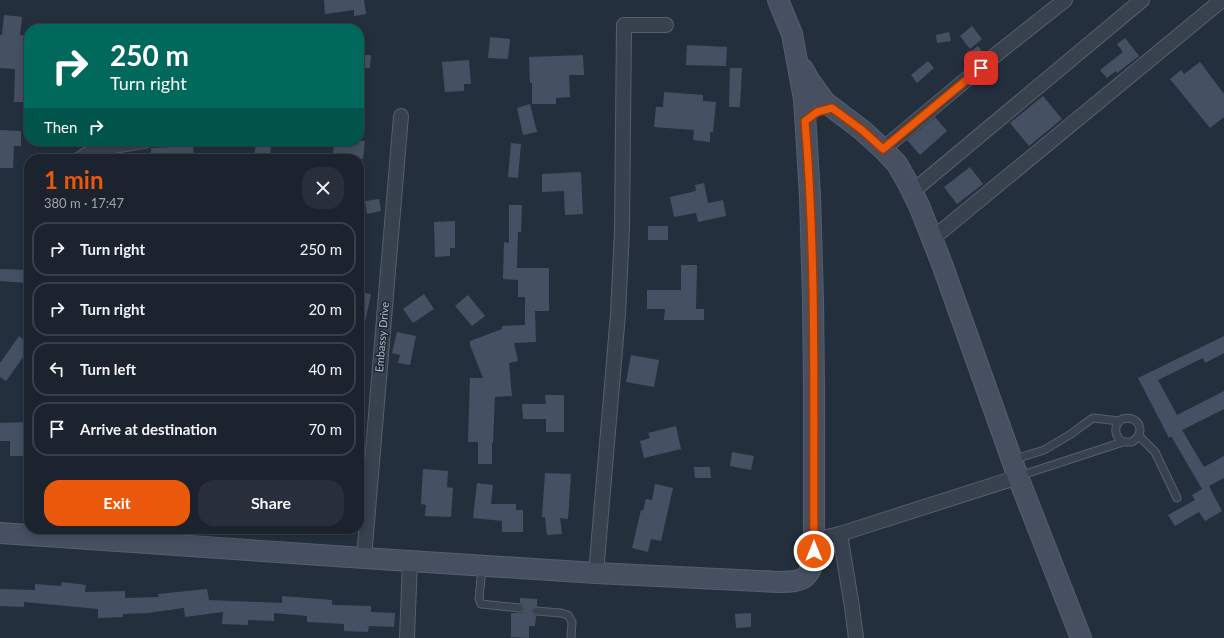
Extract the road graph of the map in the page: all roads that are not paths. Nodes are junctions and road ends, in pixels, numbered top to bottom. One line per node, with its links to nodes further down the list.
1 (778, 0): 6 (street)
2 (1065, 0): 11 (street)
3 (1142, 0): 13 (street)
4 (1222, 0): 14 (street)
5 (666, 25): 28 (street)
6 (796, 54): 7 (street); 9 (street)
7 (832, 108): 9 (street); 11 (street)
8 (401, 116): 25 (street, Embassy Drive)
9 (805, 121): 24 (street)
10 (118, 146): 12 (street)
11 (883, 149): 13 (street)
12 (88, 154)
13 (912, 192): 14 (street)
14 (932, 239): 18 (street)
15 (1119, 421): 16 (lane); 17 (lane); 18 (lane)
16 (1139, 436): 17 (lane); 19 (lane)
17 (1123, 442): 18 (lane)
18 (1015, 468): 23 (street); 34 (street)
19 (1177, 498)
20 (24, 532): 21 (street)
21 (0, 533)
22 (67, 534): 25 (street)
23 (840, 534): 24 (street); 33 (street)
24 (814, 540): 28 (street)
25 (364, 558): 26 (street)
26 (410, 560): 27 (street); 31 (street)
27 (482, 565): 28 (street); 29 (lane)
28 (596, 572)
29 (520, 608)
30 (536, 611): 32 (lane)
31 (407, 638)
32 (571, 638)
33 (856, 638)
34 (1081, 638)

